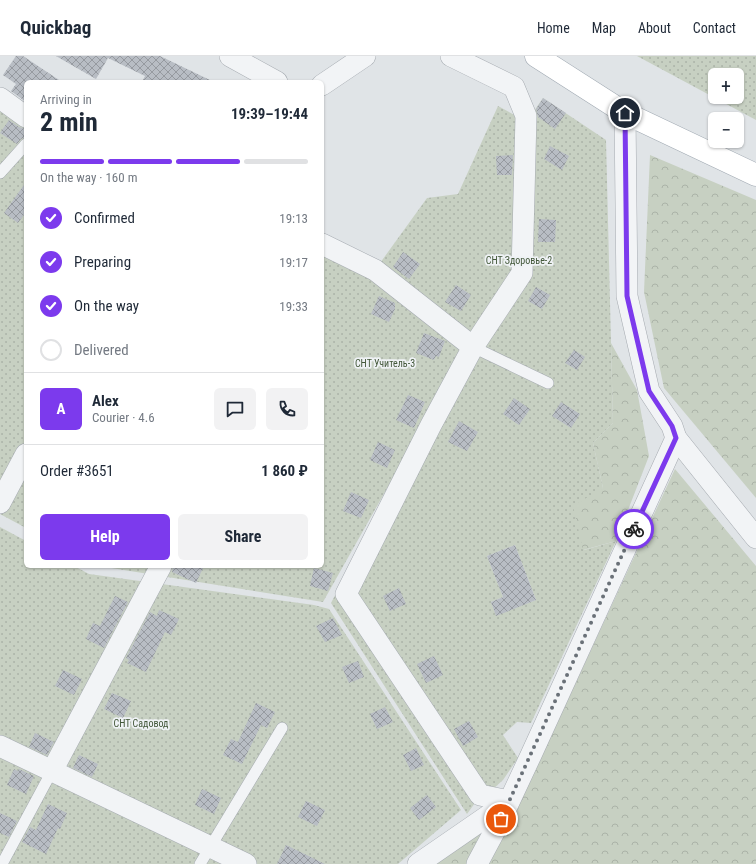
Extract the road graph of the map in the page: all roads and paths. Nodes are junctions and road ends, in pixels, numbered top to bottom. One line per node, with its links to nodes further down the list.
1 (230, 56): 5 (street)
2 (365, 56): 6 (street)
3 (451, 56): 14 (street)
4 (536, 56): 8 (main road)
5 (273, 80)
6 (324, 84)
7 (0, 98): 9 (street)
8 (625, 113): 12 (main road); 16 (street)
9 (24, 116)
10 (24, 146): 11 (lane)
11 (0, 173)
12 (756, 175)
13 (324, 245): 14 (street)
14 (473, 347): 15 (lane); 24 (street)
15 (548, 383)
16 (676, 438): 19 (street); 24 (street)
17 (24, 458): 18 (street)
18 (0, 502)
19 (756, 538)
20 (160, 568): 23 (street)
21 (282, 728): 25 (lane)
22 (0, 746): 23 (street)
23 (52, 771): 25 (street); 26 (lane)
24 (509, 801): 28 (street); 29 (street)
25 (204, 855): 27 (street)
26 (2, 864)
27 (246, 864)
28 (418, 864)
29 (477, 864)

